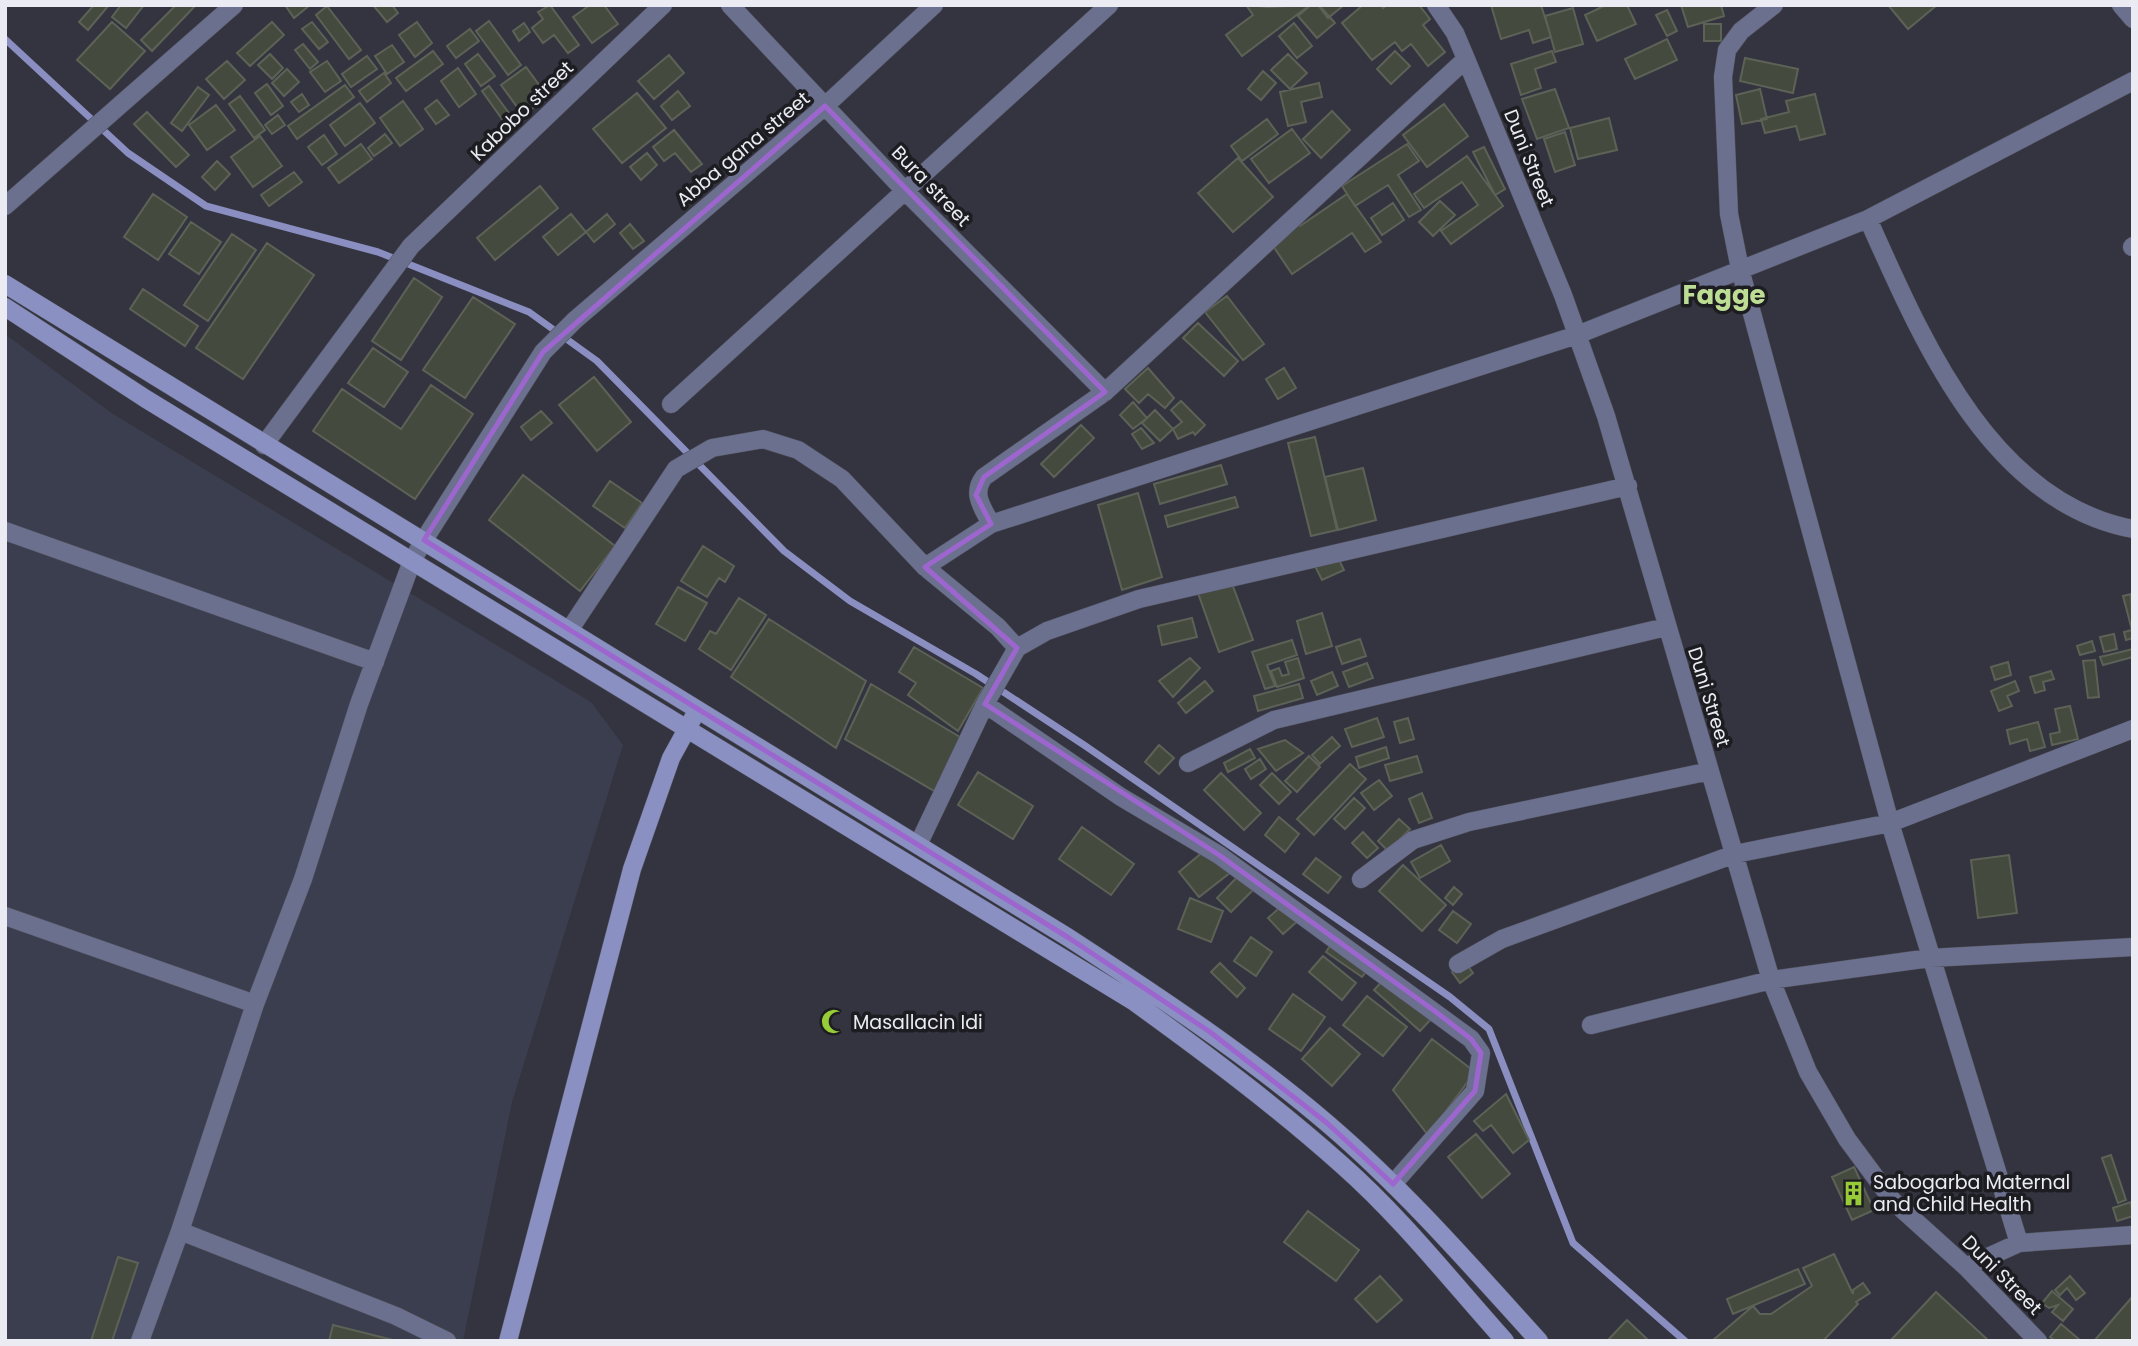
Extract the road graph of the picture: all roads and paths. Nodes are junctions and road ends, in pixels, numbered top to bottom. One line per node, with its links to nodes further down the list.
1 (234, 5): 14 (street)
2 (663, 5): 22 (street, Kabobo street)
3 (730, 5): 12 (street, Bura street)
4 (934, 5): 12 (street, Abba gana street)
5 (1109, 5): 13 (street)
6 (1436, 5): 10 (street, Duni Street)
7 (1774, 5): 16 (street)
8 (2121, 5): 9 (street)
9 (2133, 19)
10 (1466, 58): 19 (street, Duni Street); 20 (street)
11 (2133, 81): 15 (street)
12 (825, 106): 13 (street, Bura street); 27 (street, Abba gana street)
13 (905, 191): 20 (street, Bura street); 21 (street)
14 (5, 206)
15 (1868, 219): 16 (street); 25 (street)
16 (1740, 269): 19 (street); 40 (street)
17 (5, 284): 22 (main road)
18 (5, 307): 28 (main road)
19 (1577, 335): 23 (street, Duni Street); 24 (street)
20 (1105, 392): 24 (street)
21 (671, 404)
22 (264, 445): 27 (main road)
23 (1628, 486): 30 (street, Duni Street); 32 (street)
24 (991, 524): 29 (street)
25 (2133, 530)
26 (5, 531): 33 (street)
27 (424, 540): 28 (street, Abba gana street); 31 (main road)
28 (412, 561): 33 (street, Abba gana street); 36 (main road)
29 (925, 567): 31 (street); 32 (street)
30 (1666, 627): 38 (street); 39 (street, Duni Street)
31 (570, 629): 35 (main road)
32 (1017, 648): 34 (street)
33 (375, 662): 49 (street, Abba gana street)
34 (985, 704): 41 (street); 51 (street)
35 (698, 710): 36 (main road); 41 (main road)
36 (688, 728): 58 (main road); 59 (main road)
37 (2133, 729): 40 (street)
38 (1188, 763)
39 (1710, 771): 42 (street, Duni Street); 43 (street)
40 (1890, 823): 42 (street); 46 (street)
41 (918, 845): 51 (main road)
42 (1735, 854): 47 (street); 48 (street, Duni Street)
43 (1361, 879)
44 (5, 915): 49 (street)
45 (2133, 947): 46 (street)
46 (1930, 958): 48 (street); 54 (street)
47 (1458, 964)
48 (1771, 980): 50 (street); 55 (street, Duni Street)
49 (255, 1003): 52 (street, Abba gana street)
50 (1591, 1025)
51 (1393, 1184): 60 (main road)
52 (180, 1231): 56 (street, Abba gana street); 57 (street)
53 (2133, 1235): 54 (street)
54 (2019, 1242): 55 (street)
55 (1966, 1267): 61 (street, Duni Street)
56 (140, 1341)
57 (447, 1341)
58 (508, 1341)
59 (1506, 1341)
60 (1539, 1341)
61 (2038, 1341)

